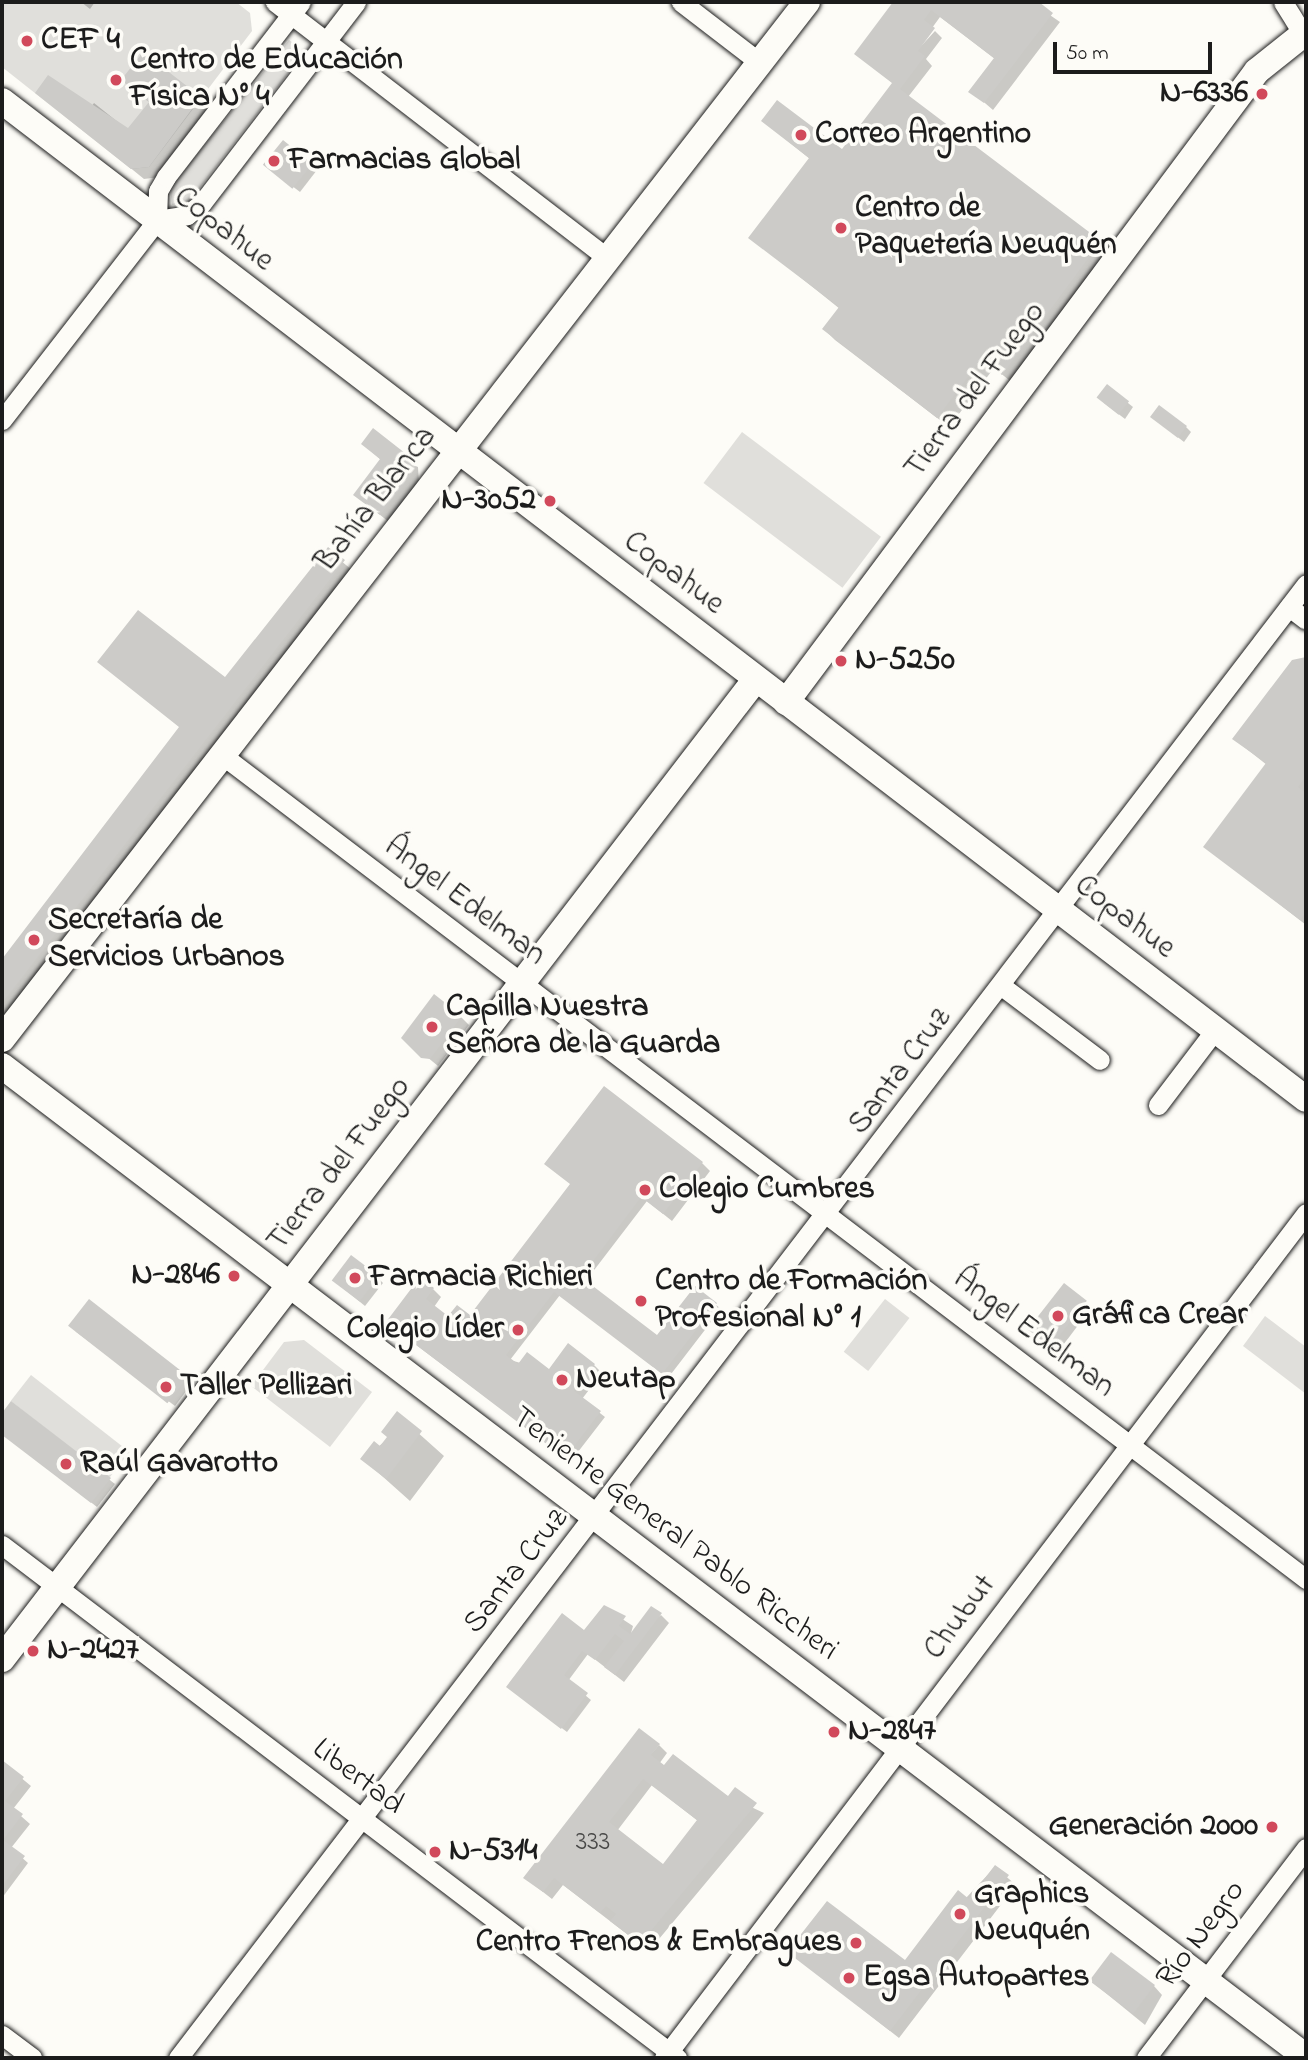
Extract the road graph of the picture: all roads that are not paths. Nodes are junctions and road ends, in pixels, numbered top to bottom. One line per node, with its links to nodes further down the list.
1 (275, 2): 6 (street)
2 (356, 2): 8 (street)
3 (681, 2): 9 (street)
4 (807, 2): 9 (street, Bahía Blanca)
5 (1283, 2): 7 (street)
6 (296, 8): 8 (street); 11 (street)
7 (1305, 35): 19 (street, Tierra del Fuego)
8 (326, 41): 11 (street); 12 (street)
9 (759, 62): 12 (street, Bahía Blanca)
10 (2, 101): 11 (street, Copahue)
11 (157, 220): 13 (street); 14 (street, Copahue)
12 (607, 258): 14 (street, Bahía Blanca)
13 (2, 420)
14 (457, 451): 18 (street, Copahue); 20 (street, Bahía Blanca)
15 (1306, 584): 16 (street, Santa Cruz)
16 (1289, 607): 17 (street); 21 (street, Santa Cruz)
17 (1306, 620)
18 (756, 679): 19 (street, Copahue); 22 (street, Tierra del Fuego)
19 (786, 702): 21 (street, Copahue)
20 (222, 755): 22 (street, Ángel Edelman); 25 (street, Bahía Blanca)
21 (1061, 912): 23 (street, Santa Cruz); 24 (street, Copahue)
22 (522, 983): 31 (street, Ángel Edelman); 32 (street, Tierra del Fuego)
23 (1003, 987): 26 (street); 31 (street, Santa Cruz)
24 (1216, 1030): 28 (street, Copahue); 29 (street)
25 (2, 1039)
26 (1100, 1060)
27 (2, 1066): 32 (street, Teniente General Pablo Riccheri)
28 (1306, 1099)
29 (1158, 1105)
30 (1306, 1213): 33 (street, Chubut)
31 (828, 1216): 33 (street, Ángel Edelman); 34 (street, Santa Cruz)
32 (290, 1284): 34 (street, Teniente General Pablo Riccheri); 37 (street, Tierra del Fuego)
33 (1130, 1446): 36 (street, Ángel Edelman); 39 (street, Chubut)
34 (597, 1518): 39 (street, Teniente General Pablo Riccheri); 40 (street, Santa Cruz)
35 (2, 1545): 37 (street, Libertad)
36 (1306, 1579)
37 (57, 1587): 38 (street, Tierra del Fuego); 40 (street, Libertad)
38 (2, 1659)
39 (900, 1748): 42 (street, Teniente General Pablo Riccheri); 44 (street, Chubut)
40 (363, 1820): 44 (street, Libertad); 47 (street, Santa Cruz)
41 (1306, 1848): 42 (street, Río Negro)
42 (1205, 1980): 45 (street, Teniente General Pablo Riccheri); 48 (street, Río Negro)
43 (2, 2035): 46 (street)
44 (669, 2056)
45 (1306, 2057)
46 (32, 2058)
47 (178, 2058)
48 (1146, 2058)

